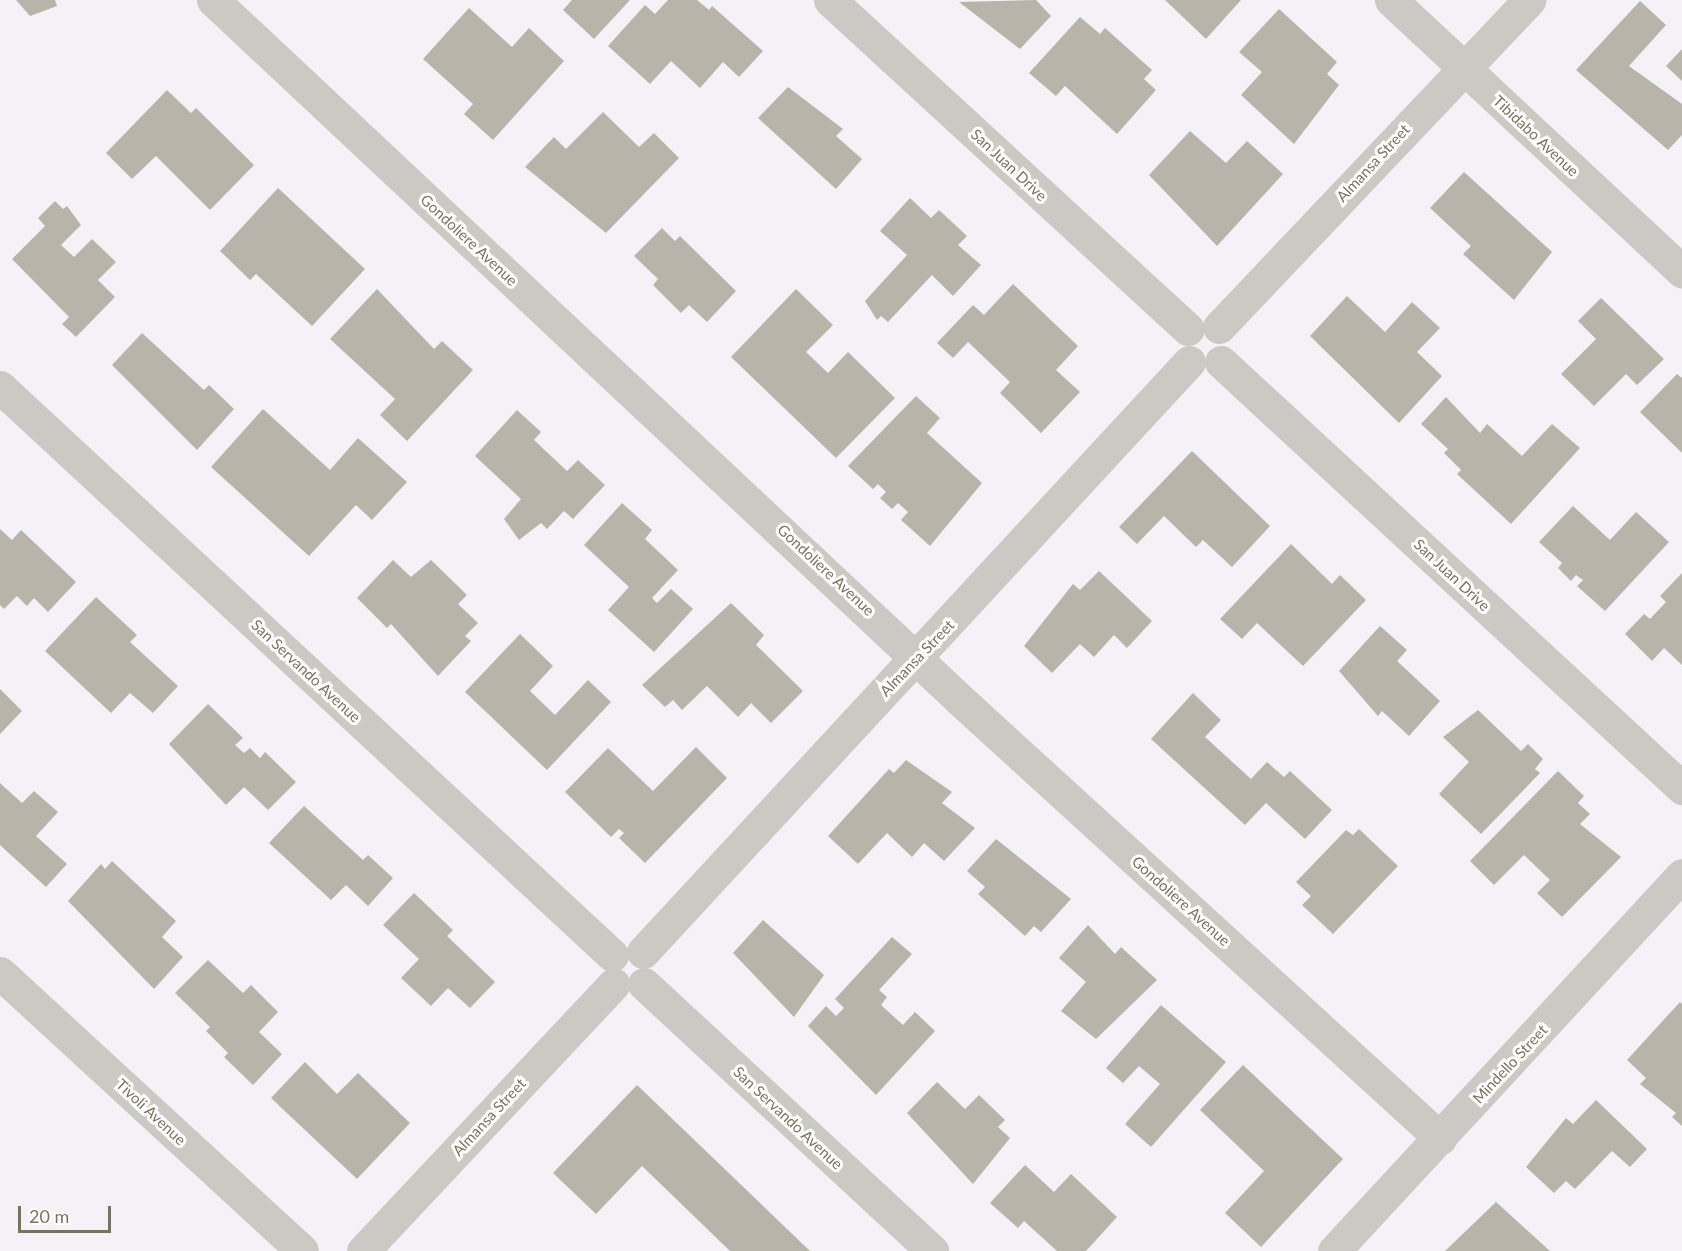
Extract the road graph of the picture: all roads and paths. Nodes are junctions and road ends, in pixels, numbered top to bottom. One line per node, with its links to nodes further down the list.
1 (213, 0): 11 (street, Gondoliere Avenue)
2 (830, 0): 7 (street, San Juan Drive)
3 (1391, 0): 5 (street, Tibidabo Avenue)
4 (1529, 0): 5 (street, Almansa Street)
5 (1464, 68): 6 (street, Tibidabo Avenue); 7 (street, Almansa Street)
6 (1682, 271)
7 (1204, 328): 8 (street); 9 (street)
8 (1189, 362): 9 (street); 11 (street, Almansa Street)
9 (1221, 362): 12 (street, San Juan Drive)
10 (0, 387): 14 (street, San Servando Avenue)
11 (917, 658): 14 (street, Almansa Street); 16 (street, Gondoliere Avenue)
12 (1682, 788)
13 (1679, 884): 16 (street, Mindello Street)
14 (628, 969): 18 (street, Almansa Street); 19 (street, San Servando Avenue)
15 (0, 973): 17 (street, Tivoli Avenue)
16 (1440, 1138): 20 (street, Mindello Street)
17 (302, 1251)
18 (363, 1251)
19 (932, 1251)
20 (1334, 1251)

